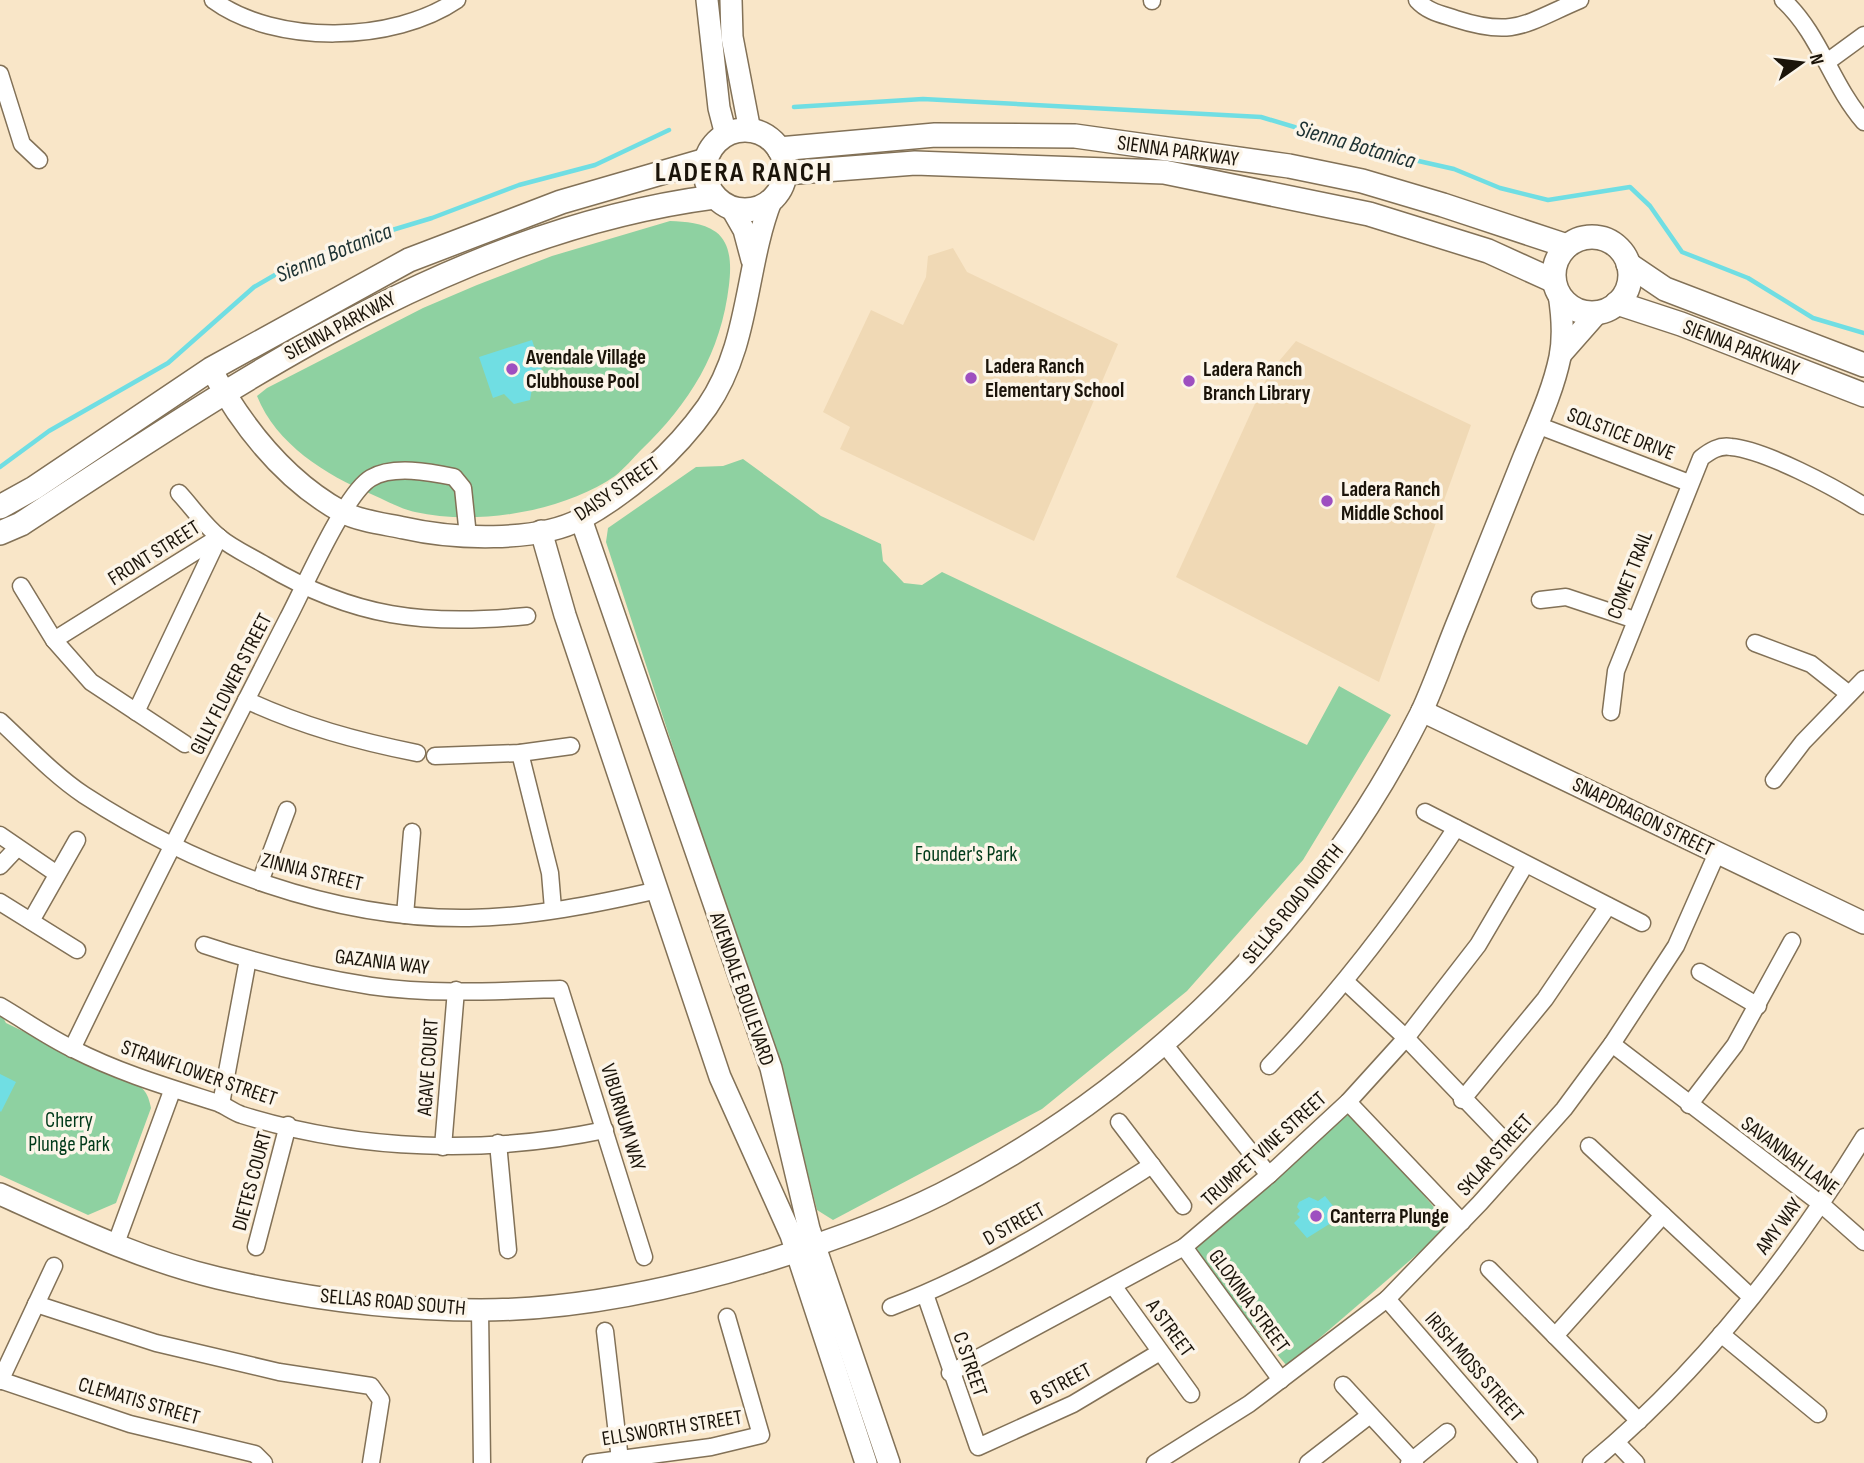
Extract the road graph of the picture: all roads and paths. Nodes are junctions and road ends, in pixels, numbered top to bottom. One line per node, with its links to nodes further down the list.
1 (213, 0): 2 (street)
2 (457, 0)
3 (707, 0): 13 (street)
4 (730, 0): 12 (street)
5 (1417, 0): 6 (street)
6 (1580, 0)
7 (1783, 0): 9 (street)
8 (1864, 35): 9 (street)
9 (1827, 62): 11 (street)
10 (0, 75): 15 (street)
11 (1864, 122)
12 (750, 131): 13 (main road); 14 (main road)
13 (726, 135): 16 (main road)
14 (779, 149): 17 (main road); 20 (main road, SIENNA PARKWAY)
15 (39, 160)
16 (706, 160): 19 (main road); 27 (main road, SIENNA PARKWAY)
17 (785, 173): 18 (main road); 23 (main road, SIENNA PARKWAY)
18 (771, 201): 19 (main road, SIENNA PARKWAY); 21 (street, DAISY STREET)
19 (723, 203): 21 (street, DAISY STREET); 28 (main road, SIENNA PARKWAY)
20 (1567, 246): 22 (main road, SIENNA PARKWAY); 23 (main road)
21 (753, 262): 36 (street, DAISY STREET)
22 (1628, 264): 24 (main road); 26 (main road, SIENNA PARKWAY)
23 (1556, 287): 24 (main road, SIENNA PARKWAY); 25 (street, SELLAS ROAD NORTH)
24 (1608, 308): 25 (street, SELLAS ROAD NORTH); 29 (main road, SIENNA PARKWAY)
25 (1561, 354): 30 (street, SELLAS ROAD NORTH)
26 (1864, 365)
27 (211, 369): 28 (street, DAISY STREET); 34 (main road, SIENNA PARKWAY)
28 (224, 393): 35 (street, DAISY STREET); 38 (main road, SIENNA PARKWAY)
29 (1864, 395)
30 (1537, 425): 31 (street, SOLSTICE DRIVE); 51 (street, SELLAS ROAD NORTH)
31 (1689, 484): 33 (street, COMET TRAIL); 45 (street, COMET TRAIL)
32 (179, 493): 40 (street)
33 (1864, 506)
34 (0, 507)
35 (344, 513): 39 (street, DAISY STREET); 39 (street, GILLY FLOWER STREET); 42 (street, GILLY FLOWER STREET)
36 (581, 519): 37 (street, DAISY STREET); 121 (street, AVENDALE BOULEVARD)
37 (541, 531): 39 (street, DAISY STREET); 74 (street, AVENDALE BOULEVARD)
38 (0, 533)
39 (468, 536)
40 (219, 537): 42 (street); 46 (street, FRONT STREET); 52 (street, FRONT STREET)
41 (21, 586): 46 (street)
42 (304, 588): 44 (street); 50 (street, GILLY FLOWER STREET)
43 (1540, 600): 45 (street)
44 (527, 616)
45 (1635, 620): 53 (street, COMET TRAIL)
46 (54, 640): 52 (street)
47 (1755, 643): 49 (street)
48 (1864, 680): 49 (street)
49 (1849, 694): 60 (street)
50 (246, 700): 57 (street); 67 (street, GILLY FLOWER STREET)
51 (1422, 711): 69 (street, SNAPDRAGON STREET); 93 (street, SELLAS ROAD NORTH)
52 (136, 712): 55 (street)
53 (1611, 712)
54 (0, 721): 67 (street, ZINNIA STREET)
55 (185, 744)
56 (571, 746): 58 (street)
57 (417, 753)
58 (520, 753): 59 (street); 77 (street)
59 (435, 756)
60 (1774, 780)
61 (287, 810): 73 (street)
62 (1425, 812): 63 (street)
63 (1456, 828): 70 (street); 87 (street)
64 (412, 832): 78 (street)
65 (0, 835): 68 (street)
66 (77, 840): 72 (street)
67 (171, 846): 73 (street, ZINNIA STREET); 95 (street, GILLY FLOWER STREET)
68 (17, 848): 71 (street); 72 (street)
69 (1717, 853): 81 (street, SNAPDRAGON STREET); 94 (street, SKLAR STREET)
70 (1525, 865): 76 (street); 92 (street, TRUMPET VINE STREET)
71 (0, 866)
72 (57, 874): 79 (street)
73 (260, 882): 78 (street, ZINNIA STREET)
74 (658, 890): 77 (street, ZINNIA STREET); 121 (street, AVENDALE BOULEVARD)
75 (0, 902): 79 (street)
76 (1608, 906): 80 (street); 98 (street)
77 (553, 909): 78 (street, ZINNIA STREET)
78 (405, 915)
79 (31, 921): 84 (street)
80 (1642, 923)
81 (1864, 923)
82 (1792, 941): 91 (street)
83 (204, 945): 85 (street, GAZANIA WAY)
84 (77, 950)
85 (248, 959): 89 (street, GAZANIA WAY); 100 (street)
86 (1700, 972): 91 (street)
87 (1346, 982): 92 (street); 96 (street)
88 (560, 989): 89 (street, GAZANIA WAY); 104 (street, VIBURNUM WAY)
89 (456, 990): 109 (street, AGAVE COURT)
90 (0, 1006): 95 (street, STRAWFLOWER STREET)
91 (1758, 1006): 101 (street)
92 (1406, 1038): 98 (street); 99 (street, TRUMPET VINE STREET)
93 (1164, 1044): 111 (street); 121 (street, SELLAS ROAD NORTH)
94 (1612, 1044): 101 (street, SAVANNAH LANE); 116 (street, SKLAR STREET)
95 (72, 1049): 97 (street, STRAWFLOWER STREET)
96 (1269, 1066)
97 (172, 1091): 100 (street, STRAWFLOWER STREET); 118 (street)
98 (1462, 1100): 106 (street)
99 (1348, 1102): 111 (street, TRUMPET VINE STREET); 116 (street)
100 (221, 1104): 103 (street, STRAWFLOWER STREET)
101 (1689, 1105): 113 (street, SAVANNAH LANE)
102 (1119, 1122): 110 (street)
103 (288, 1125): 109 (street, STRAWFLOWER STREET); 119 (street, DIETES COURT)
104 (606, 1130): 107 (street, STRAWFLOWER STREET); 123 (street, VIBURNUM WAY)
105 (1864, 1137): 113 (street, AMY WAY)
106 (1504, 1140)
107 (498, 1143): 109 (street, STRAWFLOWER STREET); 122 (street)
108 (1589, 1146): 115 (street)
109 (443, 1147)
110 (1152, 1166): 114 (street); 127 (street, D STREET)
111 (1269, 1175): 120 (street, TRUMPET VINE STREET)
112 (0, 1194): 118 (street, SELLAS ROAD SOUTH)
113 (1821, 1204): 117 (street, SAVANNAH LANE); 128 (street, AMY WAY)
114 (1183, 1206)
115 (1663, 1215): 128 (street); 136 (street)
116 (1462, 1222): 129 (street, SKLAR STREET)
117 (1864, 1242)
118 (115, 1246): 132 (street, SELLAS ROAD SOUTH)
119 (256, 1247)
120 (1184, 1247): 126 (street, TRUMPET VINE STREET); 140 (street, GLOXINIA STREET)
121 (806, 1248): 132 (street, SELLAS ROAD SOUTH); 155 (street, AVENDALE BOULEVARD); 156 (street, AVENDALE BOULEVARD)
122 (508, 1250)
123 (644, 1256)
124 (54, 1266): 130 (street)
125 (1489, 1269): 136 (street)
126 (1114, 1287): 137 (street, A STREET); 138 (street, TRUMPET VINE STREET)
127 (925, 1294): 131 (street, D STREET); 138 (street, C STREET)
128 (1751, 1297): 135 (street, AMY WAY)
129 (1387, 1299): 140 (street, SKLAR STREET); 159 (street, IRISH MOSS STREET)
130 (36, 1304): 139 (street); 152 (street)
131 (891, 1307)
132 (481, 1310): 153 (street)
133 (727, 1317): 149 (street, ELLSWORTH STREET)
134 (605, 1331): 149 (street)
135 (1721, 1334): 143 (street); 145 (street, AMY WAY)
136 (1555, 1336): 145 (street)
137 (1160, 1352): 142 (street, A STREET); 148 (street, B STREET)
138 (950, 1373): 148 (street, C STREET)
139 (0, 1380): 151 (street, CLEMATIS STREET)
140 (1281, 1380): 157 (street, SKLAR STREET)
141 (1343, 1385): 144 (street)
142 (1191, 1394)
143 (1818, 1414)
144 (1370, 1415): 150 (street); 158 (street)
145 (1639, 1421): 147 (street, AMY WAY)
146 (1447, 1432): 150 (street)
147 (1616, 1442): 160 (street, AMY WAY); 161 (street)
148 (978, 1447)
149 (620, 1460): 154 (street, ELLSWORTH STREET)
150 (1413, 1462)
151 (264, 1463)
152 (371, 1463)
153 (482, 1463)
154 (591, 1463)
155 (866, 1463)
156 (890, 1463)
157 (1155, 1463)
158 (1308, 1463)
159 (1529, 1463)
160 (1591, 1463)
161 (1636, 1463)

